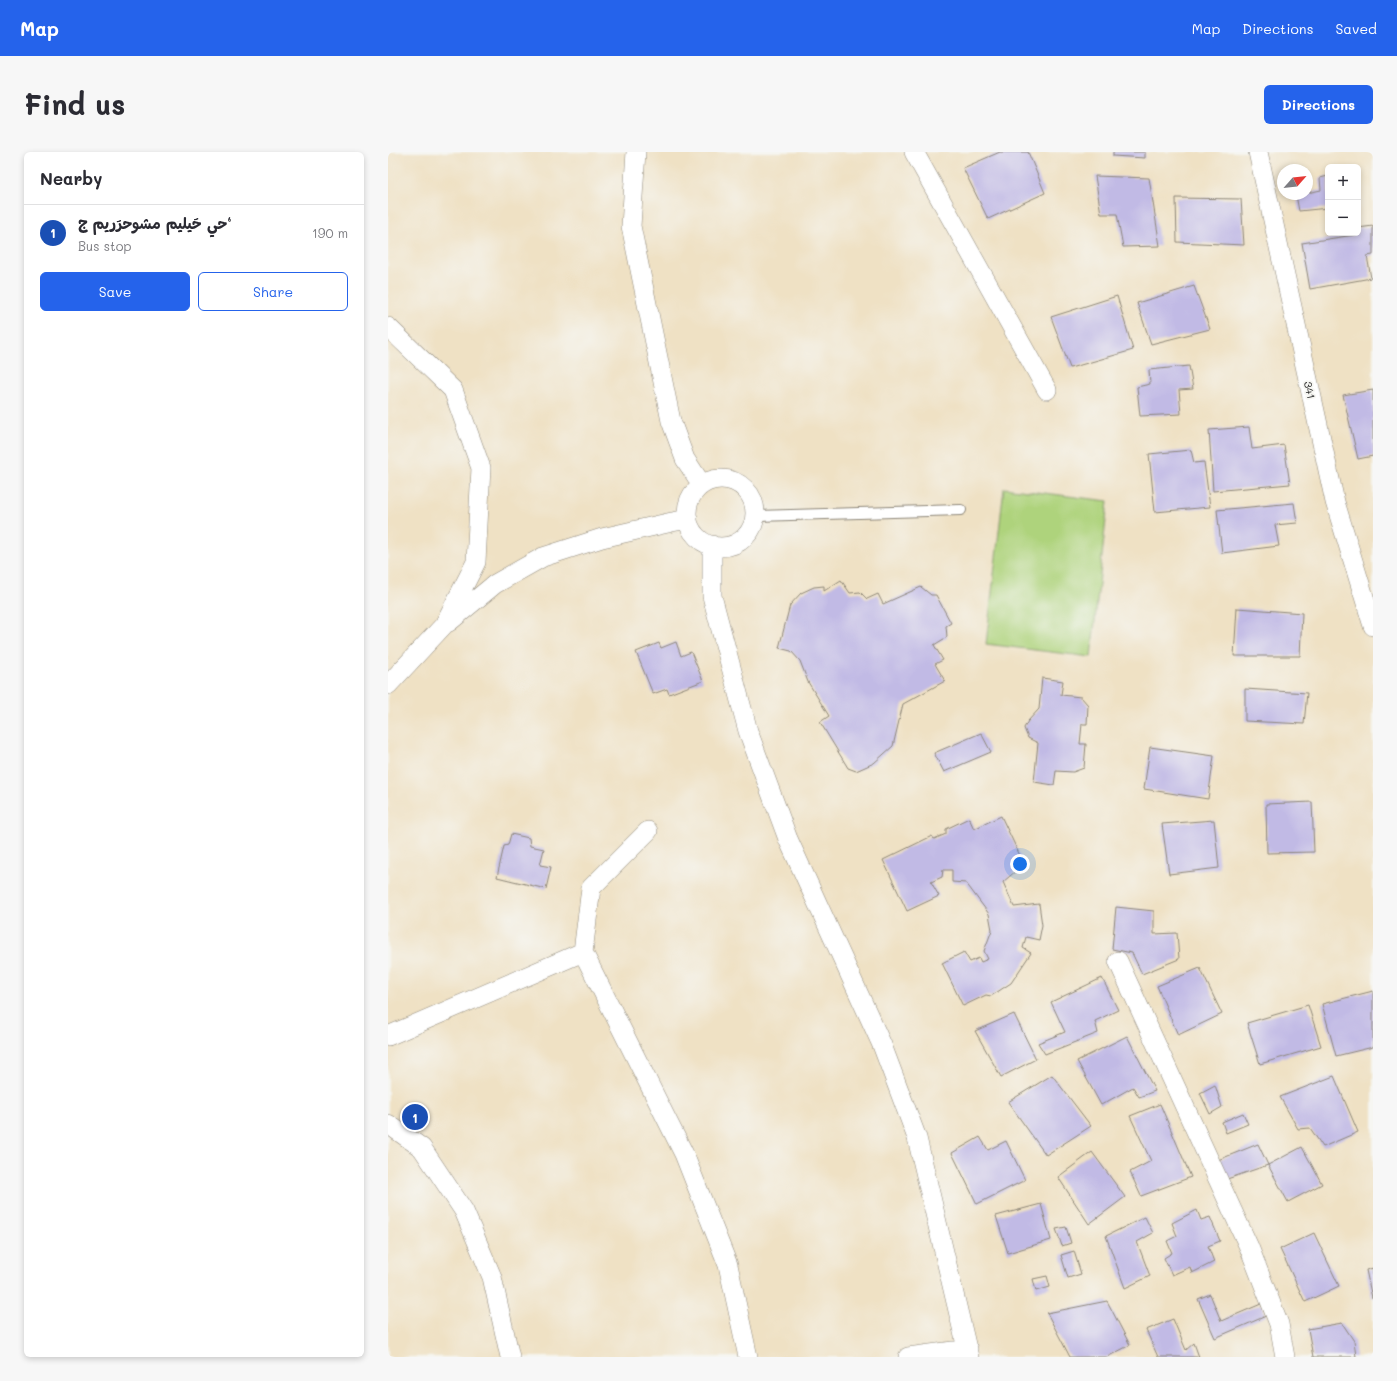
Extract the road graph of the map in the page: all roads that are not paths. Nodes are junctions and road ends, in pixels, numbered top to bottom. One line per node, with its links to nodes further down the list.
1 (636, 152): 6 (street)
2 (914, 152): 5 (street)
3 (1258, 152): 12 (street, 341)
4 (388, 327): 11 (street)
5 (1047, 390)
6 (702, 485): 8 (street); 9 (street)
7 (961, 510): 8 (lane)
8 (755, 516): 10 (street)
9 (688, 519): 10 (street); 11 (street)
10 (712, 545): 19 (street)
11 (444, 625): 13 (street)
12 (1373, 626)
13 (388, 685)
14 (648, 831): 15 (street)
15 (583, 952): 17 (street); 21 (street)
16 (1118, 961): 23 (street)
17 (388, 1036)
18 (388, 1124): 20 (street)
19 (968, 1353): 22 (street)
20 (510, 1357)
21 (748, 1357)
22 (908, 1357)
23 (1285, 1357)

